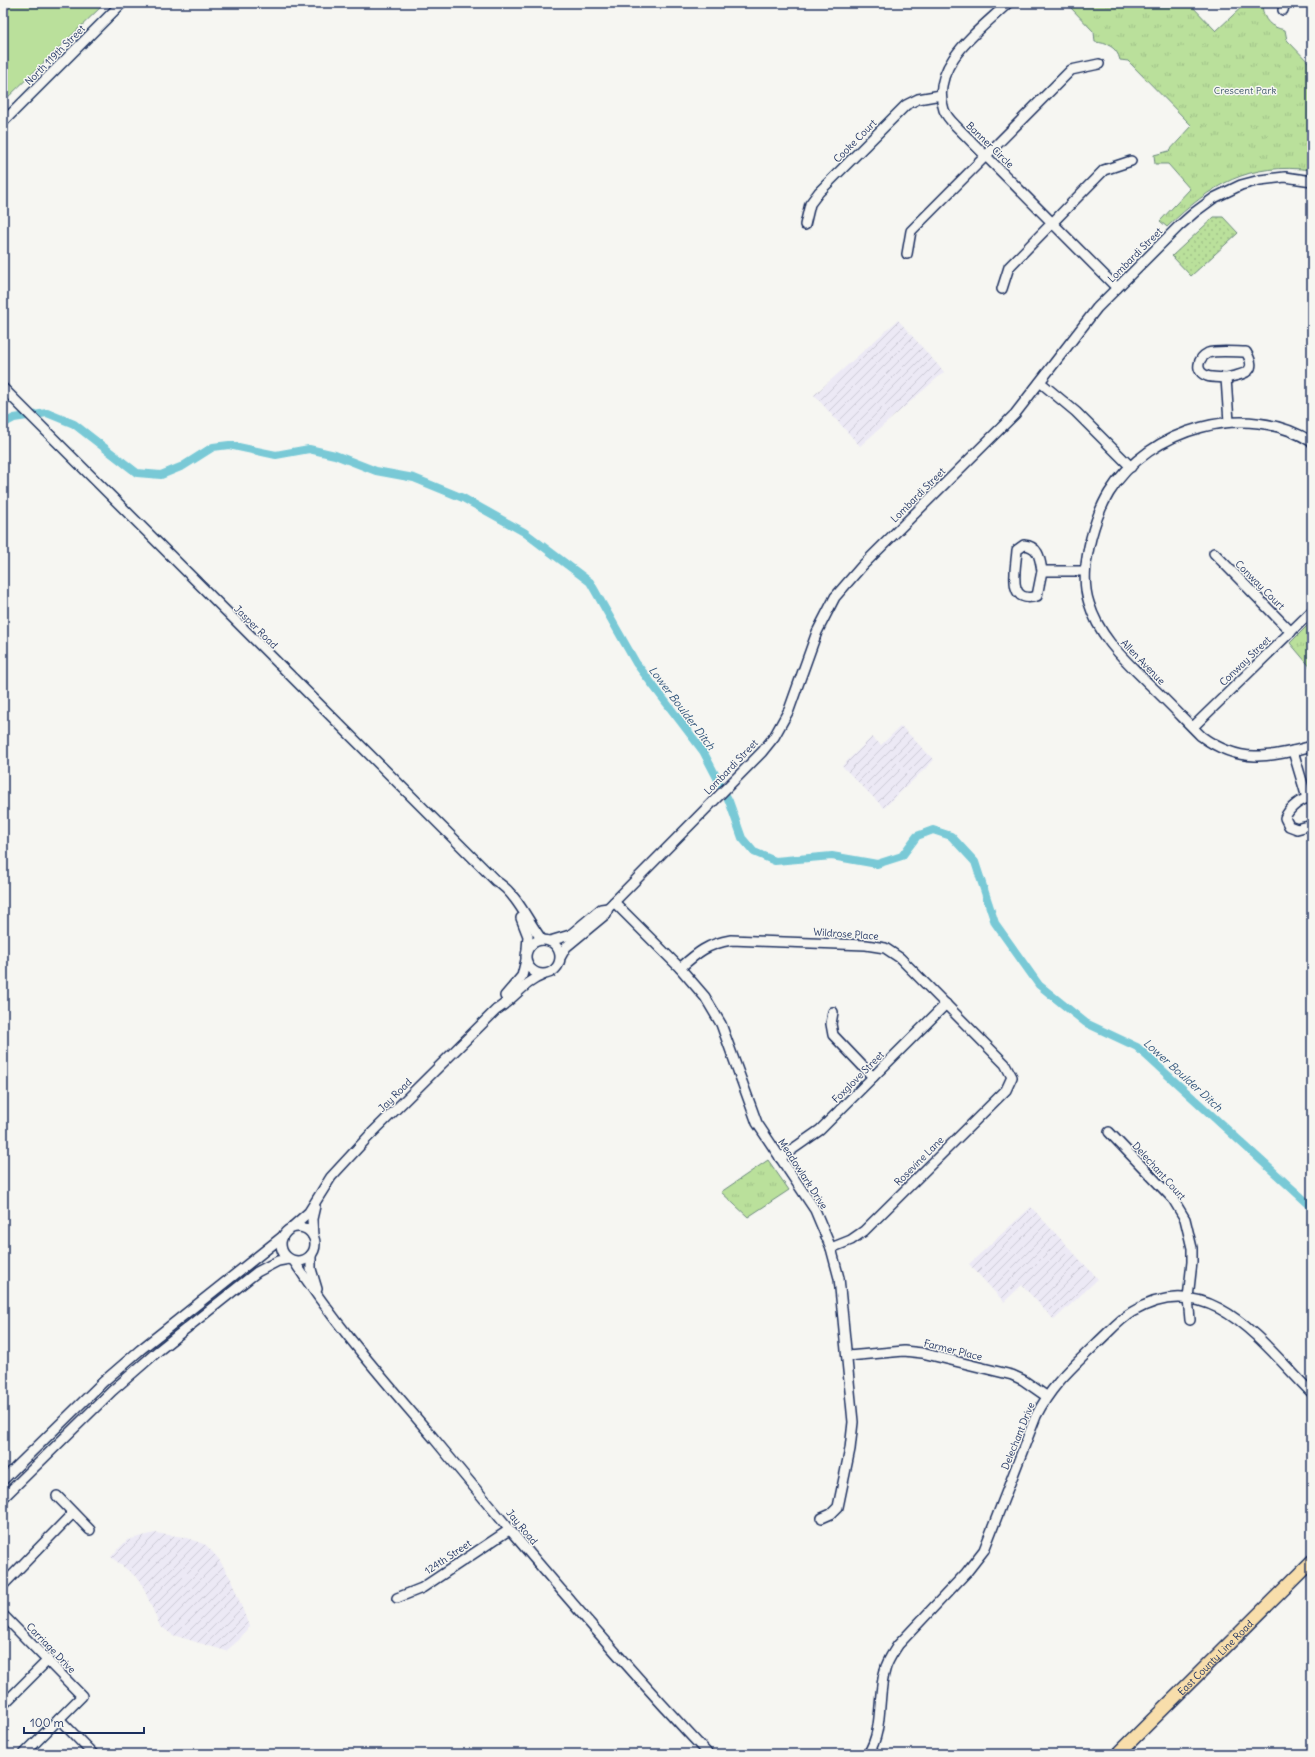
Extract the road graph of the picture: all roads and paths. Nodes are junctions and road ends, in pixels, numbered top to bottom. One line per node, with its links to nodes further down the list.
1 (122, 3): 5 (street, North 119th Street)
2 (1008, 3): 4 (street, Banner Circle)
3 (1098, 64): 6 (street)
4 (941, 95): 6 (street, Banner Circle); 10 (street, Cooke Court)
5 (3, 122)
6 (986, 156): 9 (street, Banner Circle); 11 (street)
7 (1131, 161): 9 (street)
8 (1312, 181): 12 (street, Lombardi Street)
9 (1052, 222): 12 (street, Banner Circle); 13 (street)
10 (805, 225)
11 (907, 254)
12 (1117, 288): 15 (street, Lombardi Street)
13 (1002, 290)
14 (1226, 378): 14 (street); 17 (street)
15 (1040, 382): 19 (street); 31 (street, Lombardi Street)
16 (3, 388): 30 (street, Jasper Road)
17 (1229, 422): 18 (street, Allen Avenue); 19 (street, Allen Avenue)
18 (1312, 442)
19 (1131, 467): 22 (street, Allen Avenue)
20 (1214, 553): 24 (street, Conway Court)
21 (1042, 571): 21 (street); 22 (street)
22 (1085, 571): 25 (street, Allen Avenue)
23 (1312, 611): 24 (street, Conway Street)
24 (1291, 632): 25 (street, Conway Street)
25 (1193, 727): 27 (street, Allen Avenue)
26 (1312, 746): 27 (street, Allen Avenue)
27 (1293, 751): 28 (street)
28 (1310, 798): 29 (street)
29 (1312, 825)
30 (496, 881): 32 (street, Jasper Road); 33 (street, Jasper Road)
31 (611, 905): 32 (street, Lombardi Street); 34 (street, Lombardi Street); 35 (street, Meadowlark Drive)
32 (546, 941): 33 (street); 34 (street)
33 (527, 955): 36 (street); 38 (street, Jay Road)
34 (561, 956): 36 (street)
35 (680, 968): 37 (street, Wildrose Place); 43 (street, Meadowlark Drive)
36 (543, 975): 38 (street, Jay Road)
37 (946, 1004): 40 (street, Wildrose Place); 41 (street, Foxglove Street)
38 (496, 1010): 44 (street, Jay Road)
39 (833, 1012): 41 (street)
40 (1012, 1077): 48 (street, Rosevine Lane)
41 (872, 1078): 43 (street, Foxglove Street)
42 (1109, 1132): 51 (street, Delechant Court)
43 (780, 1158): 48 (street, Meadowlark Drive)
44 (316, 1201): 45 (street, Jay Road); 46 (street, Jay Road)
45 (292, 1227): 46 (street); 47 (street)
46 (313, 1236): 49 (street)
47 (282, 1238): 50 (street); 57 (street)
48 (831, 1248): 54 (street, Meadowlark Drive)
49 (311, 1255): 50 (street); 52 (street, Jay Road)
50 (292, 1260): 52 (street, Jay Road); 58 (street)
51 (1188, 1298): 53 (street, Delechant Court); 55 (street, Delechant Drive); 56 (street, Delechant Drive)
52 (327, 1308): 65 (street, Jay Road)
53 (1190, 1320)
54 (848, 1356): 56 (street, Farmer Place); 63 (street, Meadowlark Drive)
55 (1312, 1393)
56 (1046, 1396): 76 (street, Delechant Drive)
57 (40, 1444): 58 (street); 59 (street)
58 (48, 1453): 61 (street)
59 (3, 1480)
60 (57, 1496): 62 (street)
61 (3, 1498)
62 (73, 1513): 64 (street); 67 (street)
63 (822, 1518)
64 (90, 1530)
65 (509, 1530): 68 (street, 124th Street); 75 (street, Jay Road)
66 (1312, 1561): 77 (main road, East County Line Road)
67 (3, 1584)
68 (397, 1598)
69 (3, 1615): 70 (street, Carriage Drive)
70 (48, 1660): 71 (street); 72 (street, Carriage Drive)
71 (3, 1705)
72 (59, 1719): 73 (street); 74 (street)
73 (24, 1754)
74 (93, 1754)
75 (708, 1754)
76 (868, 1754)
77 (1118, 1754)

